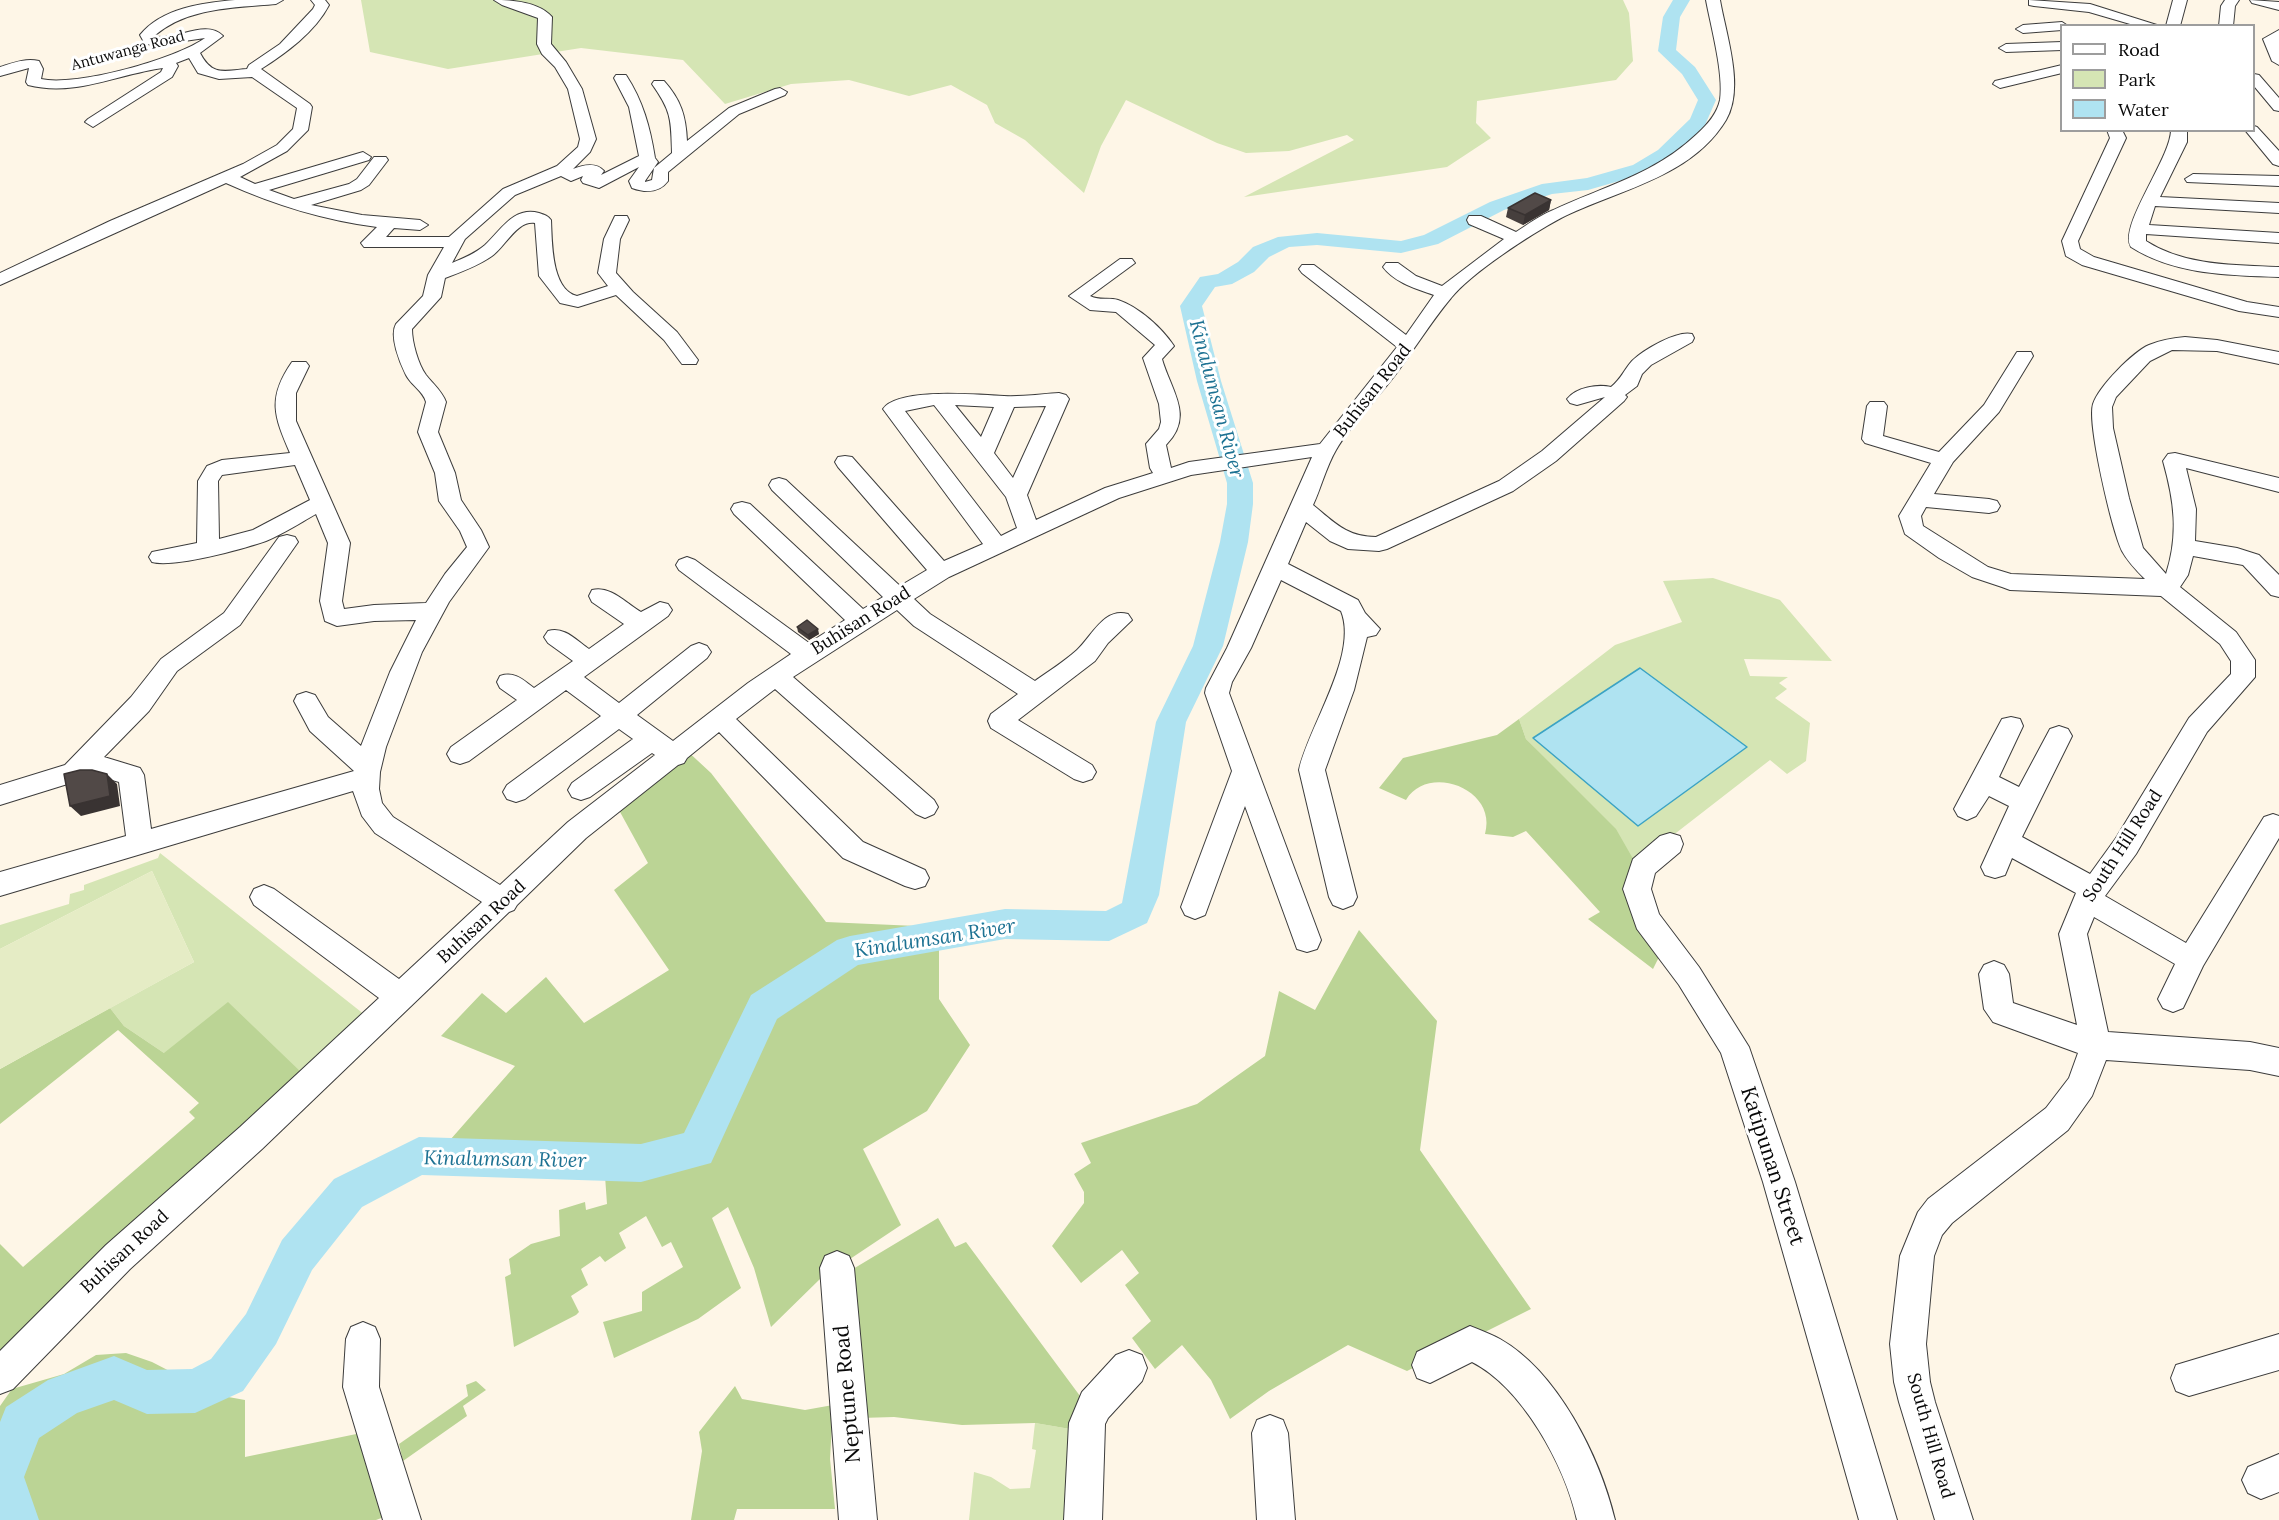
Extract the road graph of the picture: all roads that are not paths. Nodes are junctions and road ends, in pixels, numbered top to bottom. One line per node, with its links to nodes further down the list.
1 (276, 0): 18 (street, Antuwanga Road)
2 (318, 0): 23 (street)
3 (501, 0): 40 (street)
4 (1713, 0): 53 (street, Buhisan Road)
5 (2180, 0): 11 (street)
6 (2232, 0): 12 (street)
7 (2257, 0): 9 (street)
8 (2034, 2): 10 (street)
9 (2279, 6)
10 (2147, 24)
11 (2174, 24)
12 (2226, 24)
13 (2060, 26): 14 (street)
14 (2023, 29)
15 (2279, 34): 19 (street)
16 (2060, 46): 17 (street)
17 (2006, 48)
18 (189, 53): 20 (street, Antuwanga Road); 23 (street)
19 (2279, 61)
20 (160, 62): 22 (street, Antuwanga Road); 31 (street)
21 (2060, 69): 27 (street)
22 (0, 72)
23 (255, 73): 41 (street)
24 (621, 78): 37 (street)
25 (2255, 80): 30 (street)
26 (658, 84): 36 (street)
27 (2000, 84)
28 (780, 92): 36 (street)
29 (2255, 104): 30 (street)
30 (2279, 107)
31 (93, 122)
32 (2115, 132): 65 (street)
33 (2179, 132): 46 (street)
34 (2254, 132): 35 (street)
35 (2272, 148): 38 (street)
36 (680, 154): 37 (street)
37 (647, 159): 40 (street)
38 (2279, 161)
39 (372, 162): 44 (street); 45 (street); 47 (street)
40 (563, 169): 56 (street)
41 (227, 177): 44 (street); 62 (street)
42 (2193, 179): 43 (street)
43 (2279, 181)
44 (254, 189): 45 (street)
45 (270, 196): 47 (street)
46 (2149, 201): 48 (street); 52 (street)
47 (294, 204): 51 (street)
48 (2279, 208)
49 (621, 220): 63 (street)
50 (1475, 220): 53 (street)
51 (390, 223): 55 (street); 55 (street)
52 (2139, 229): 54 (street); 61 (street)
53 (1516, 238): 64 (street, Buhisan Road)
54 (2279, 238)
55 (406, 240): 56 (street)
56 (454, 242): 59 (street)
57 (1126, 263): 82 (street)
58 (1392, 267): 64 (street)
59 (440, 269): 63 (street); 104 (street)
60 (1308, 269): 67 (street)
61 (2279, 272)
62 (0, 280)
63 (618, 289): 70 (street)
64 (1445, 293): 67 (street, Buhisan Road)
65 (2279, 312)
66 (1685, 338): 72 (street)
67 (1408, 346): 77 (street, Buhisan Road)
68 (2024, 356): 80 (street)
69 (2279, 358): 100 (street, South Hill Road)
70 (689, 360)
71 (299, 366): 79 (street)
72 (1614, 394): 74 (street); 89 (street)
73 (939, 398): 75 (street); 78 (street); 93 (street)
74 (1577, 399)
75 (1006, 402): 78 (street); 85 (street)
76 (1877, 405): 80 (street)
77 (1326, 449): 82 (street, Buhisan Road); 89 (street)
78 (984, 453): 85 (street)
79 (303, 458): 87 (street); 95 (street)
80 (1943, 460): 86 (street)
81 (845, 462): 99 (street)
82 (1165, 475): 91 (street, Buhisan Road)
83 (779, 485): 103 (street)
84 (2279, 485): 94 (street)
85 (1016, 495): 91 (street)
86 (1920, 499): 88 (street); 100 (street)
87 (322, 502): 95 (street); 104 (street)
88 (1989, 506)
89 (1303, 508): 98 (street)
90 (742, 509): 106 (street)
91 (1029, 531): 93 (street, Buhisan Road)
92 (287, 542): 126 (street)
93 (997, 546): 99 (street, Buhisan Road)
94 (2185, 547): 100 (street); 101 (street)
95 (208, 549): 96 (street)
96 (160, 557)
97 (687, 565): 109 (street)
98 (1275, 567): 125 (street); 144 (street)
99 (941, 572): 103 (street, Buhisan Road)
100 (2166, 588): 142 (street, South Hill Road)
101 (2279, 589)
102 (600, 596): 110 (street)
103 (897, 598): 106 (street, Buhisan Road); 114 (street)
104 (432, 611): 124 (street)
105 (1120, 620): 114 (street)
106 (861, 621): 109 (street, Buhisan Road)
107 (556, 637): 110 (street)
108 (699, 652): 117 (street)
109 (807, 654): 111 (street, Buhisan Road)
110 (590, 661): 112 (street)
111 (777, 675): 118 (street, Buhisan Road); 133 (street)
112 (567, 678): 116 (street); 117 (street)
113 (509, 682): 116 (street)
114 (1035, 693): 127 (street)
115 (306, 700): 124 (street)
116 (535, 701): 122 (street)
117 (620, 716): 121 (street); 130 (street)
118 (720, 718): 123 (street, Buhisan Road); 140 (street)
119 (2011, 726): 128 (street)
120 (2059, 736): 132 (street)
121 (652, 739): 123 (street); 129 (street)
122 (460, 754)
123 (675, 756): 145 (street, Buhisan Road)
124 (367, 771): 137 (street); 145 (street)
125 (1245, 771): 146 (street); 147 (street)
126 (74, 772): 131 (street); 137 (street)
127 (1083, 772)
128 (1984, 781): 132 (street); 134 (street)
129 (581, 790)
130 (516, 792)
131 (0, 795)
132 (2024, 802): 136 (street)
133 (925, 807)
134 (1966, 809)
135 (2273, 825): 148 (street)
136 (2006, 842): 139 (street); 142 (street)
137 (140, 843): 141 (street)
138 (1670, 844): 167 (street, Katipunan Street)
139 (1995, 867)
140 (915, 878)
141 (0, 884)
142 (2090, 894): 148 (street); 152 (street, South Hill Road)
143 (264, 897): 150 (street)
144 (1343, 897)
145 (504, 902): 150 (street, Buhisan Road)
146 (1195, 907)
147 (1307, 939)
148 (2192, 958): 151 (street)
149 (1994, 974): 152 (street)
150 (401, 997): 159 (street, Buhisan Road)
151 (2173, 999)
152 (2096, 1045): 153 (street); 168 (street, South Hill Road)
153 (2279, 1062)
154 (837, 1268): 163 (street, Neptune Road)
155 (363, 1339): 162 (street)
156 (2279, 1352): 160 (street)
157 (1430, 1365): 166 (street)
158 (1129, 1368): 164 (street)
159 (0, 1376)
160 (2189, 1378)
161 (1270, 1433): 165 (street)
162 (402, 1520)
163 (858, 1520)
164 (1083, 1520)
165 (1276, 1520)
166 (1596, 1520)
167 (1878, 1520)
168 (1954, 1520)

